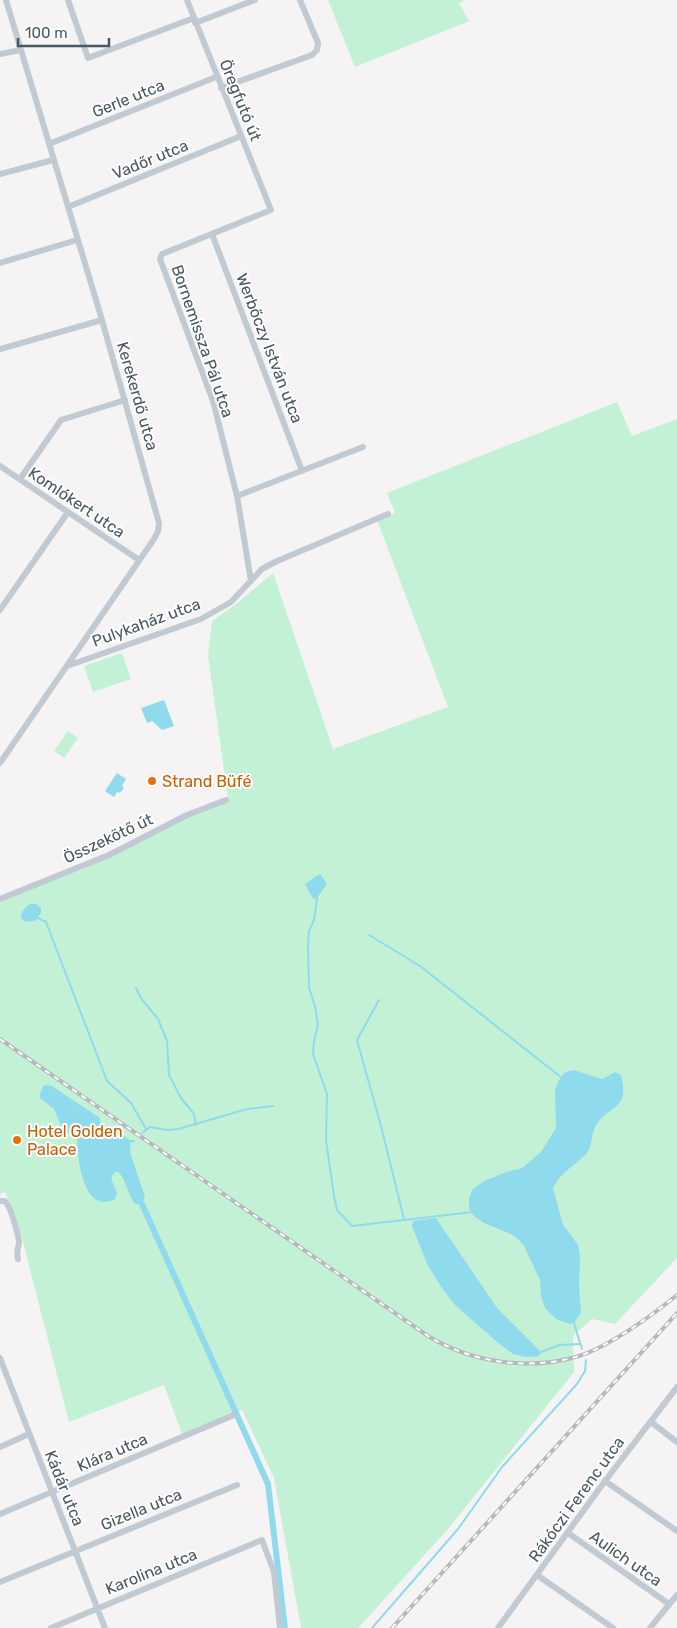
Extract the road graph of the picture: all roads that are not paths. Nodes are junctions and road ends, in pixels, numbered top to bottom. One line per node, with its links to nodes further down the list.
1 (6, 0): 7 (street, Kerekerdő utca)
2 (68, 0): 6 (street)
3 (187, 0): 6 (street, Öregfutó út)
4 (255, 0): 6 (street)
5 (300, 0): 10 (street)
6 (195, 21): 9 (street, Öregfutó út)
7 (21, 50): 8 (street); 12 (street, Kerekerdő utca)
8 (0, 54)
9 (216, 77): 10 (street, Öregfutó út); 12 (street, Gerle utca)
10 (221, 88): 11 (street, Öregfutó út)
11 (241, 136): 15 (street, Vadőr utca); 16 (street, Öregfutó út)
12 (49, 144): 13 (street, Kerekerdő utca)
13 (53, 160): 14 (street); 15 (street, Kerekerdő utca)
14 (0, 174)
15 (68, 207): 18 (street, Kerekerdő utca)
16 (271, 210): 17 (street, Bornemissza Pál utca)
17 (212, 234): 26 (street, Werbőczy István utca); 28 (street, Bornemissza Pál utca)
18 (77, 240): 19 (street); 20 (street, Kerekerdő utca)
19 (0, 263)
20 (102, 320): 21 (street); 23 (street, Kerekerdő utca)
21 (2, 349): 22 (street)
22 (0, 356)
23 (125, 400): 27 (street); 31 (street, Kerekerdő utca)
24 (363, 447): 26 (street)
25 (0, 466): 27 (street, Komlókert utca)
26 (302, 472): 28 (street)
27 (20, 479): 29 (street, Komlókert utca)
28 (236, 496): 32 (street, Bornemissza Pál utca)
29 (68, 512): 31 (street, Komlókert utca); 33 (street)
30 (388, 514): 32 (street, Pulykaház utca)
31 (139, 560): 34 (street, Kerekerdő utca)
32 (251, 581): 34 (street, Pulykaház utca)
33 (0, 610)
34 (67, 666): 35 (street, Kerekerdő utca)
35 (0, 763)
36 (226, 800): 37 (street, Összekötő út)
37 (0, 899)
38 (0, 1200): 39 (street)
39 (18, 1258)
40 (0, 1358): 41 (street, Kádár utca)
41 (3, 1379): 45 (street, Kádár utca)
42 (677, 1387): 44 (street, Rákóczi Ferenc utca)
43 (234, 1415): 50 (street, Klára utca)
44 (651, 1422): 46 (street); 48 (street, Rákóczi Ferenc utca)
45 (29, 1434): 47 (street); 50 (street, Kádár utca)
46 (677, 1442)
47 (0, 1446)
48 (605, 1481): 52 (street); 53 (street, Rákóczi Ferenc utca)
49 (237, 1485): 54 (street, Gizella utca)
50 (52, 1492): 51 (street, Klára utca); 54 (street, Kádár utca)
51 (0, 1514)
52 (677, 1531)
53 (568, 1534): 55 (street, Rákóczi Ferenc utca); 58 (street, Aulich utca)
54 (75, 1550): 56 (street, Gizella utca); 59 (street, Kádár utca)
55 (537, 1575): 63 (street, Rákóczi Ferenc utca); 64 (street)
56 (0, 1582)
57 (677, 1595): 58 (street)
58 (669, 1604): 65 (street)
59 (97, 1608): 60 (street, Karolina utca); 61 (street, Kádár utca); 62 (street, Karolina utca)
60 (51, 1628)
61 (105, 1628)
62 (280, 1628)
63 (498, 1628)
64 (613, 1628)
65 (650, 1628)

